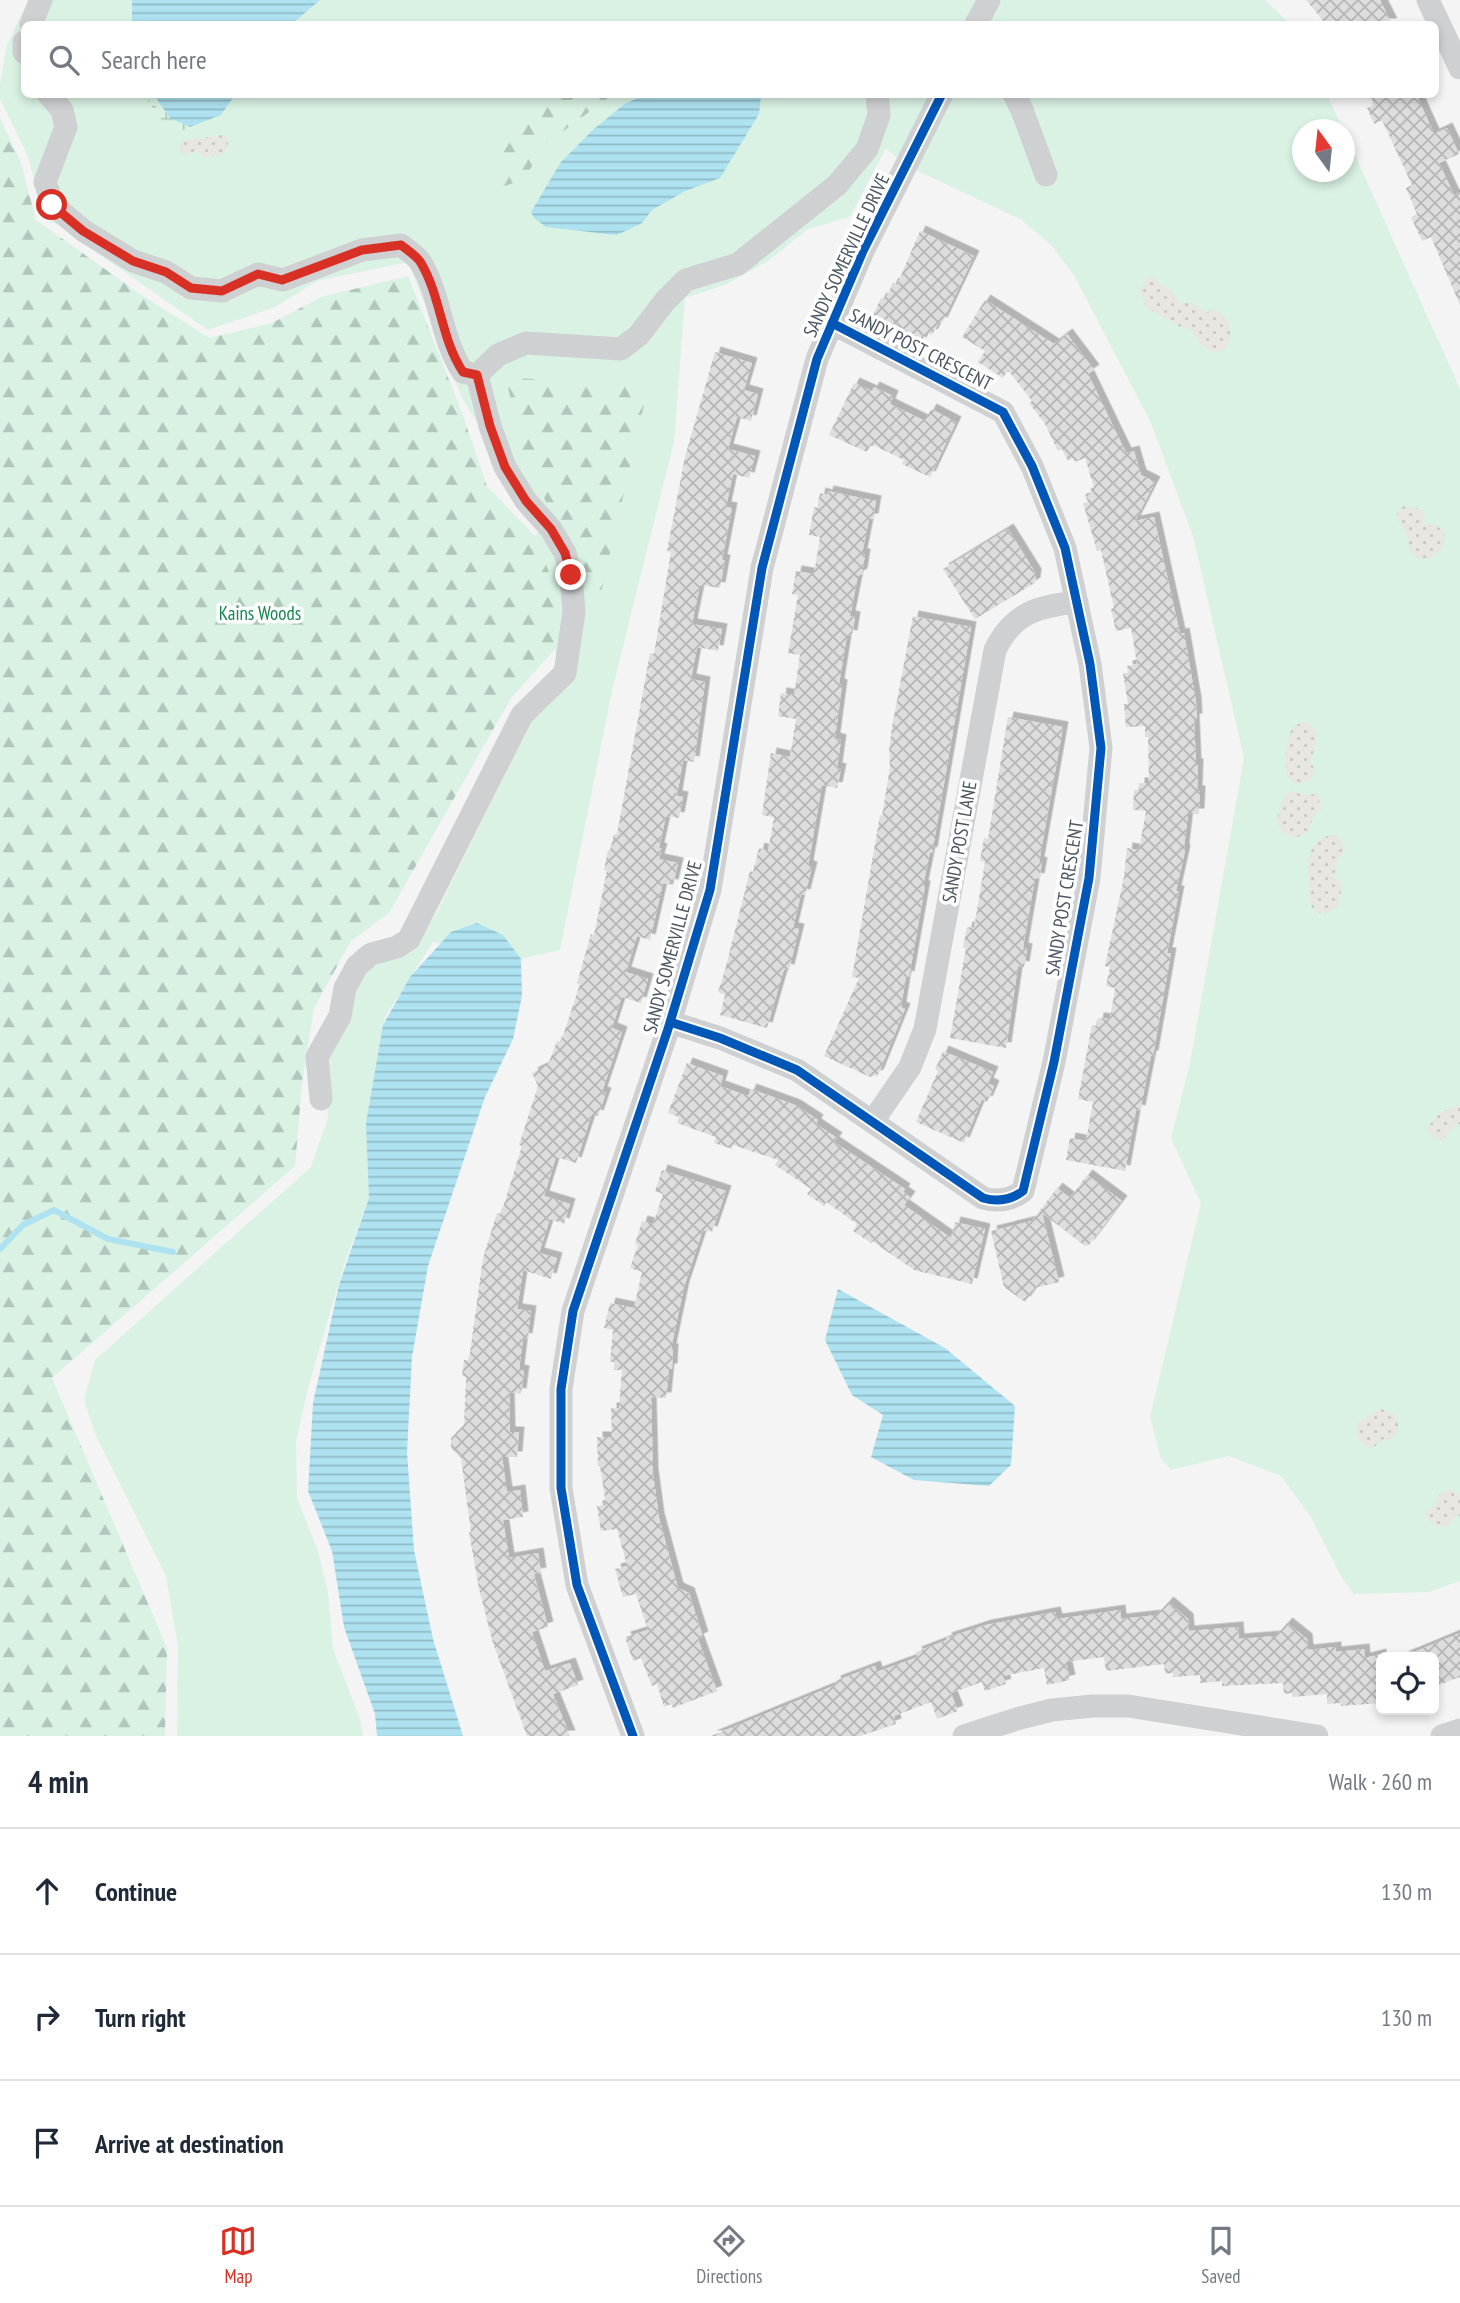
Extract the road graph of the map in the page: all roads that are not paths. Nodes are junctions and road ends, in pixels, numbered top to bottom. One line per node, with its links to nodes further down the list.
1 (41, 0): 4 (street)
2 (989, 0): 5 (street)
3 (1428, 0): 6 (street)
4 (33, 21)
5 (978, 21)
6 (1438, 21)
7 (1439, 23): 8 (street)
8 (1460, 68)
9 (52, 98): 15 (street)
10 (877, 98): 15 (street)
11 (940, 98): 14 (street, SANDY SOMERVILLE DRIVE)
12 (1016, 98): 13 (street)
13 (1046, 175)
14 (832, 324): 16 (street, SANDY POST CRESCENT); 17 (street, SANDY SOMERVILLE DRIVE)
15 (477, 375): 18 (street)
16 (1077, 602): 19 (street, SANDY POST LANE); 19 (street, SANDY POST CRESCENT)
17 (670, 1022): 19 (street, SANDY POST CRESCENT); 21 (street, SANDY SOMERVILLE DRIVE)
18 (321, 1099)
19 (873, 1121)
20 (1460, 1730): 24 (street)
21 (633, 1736)
22 (964, 1736): 23 (street)
23 (1317, 1736)
24 (1442, 1736)

